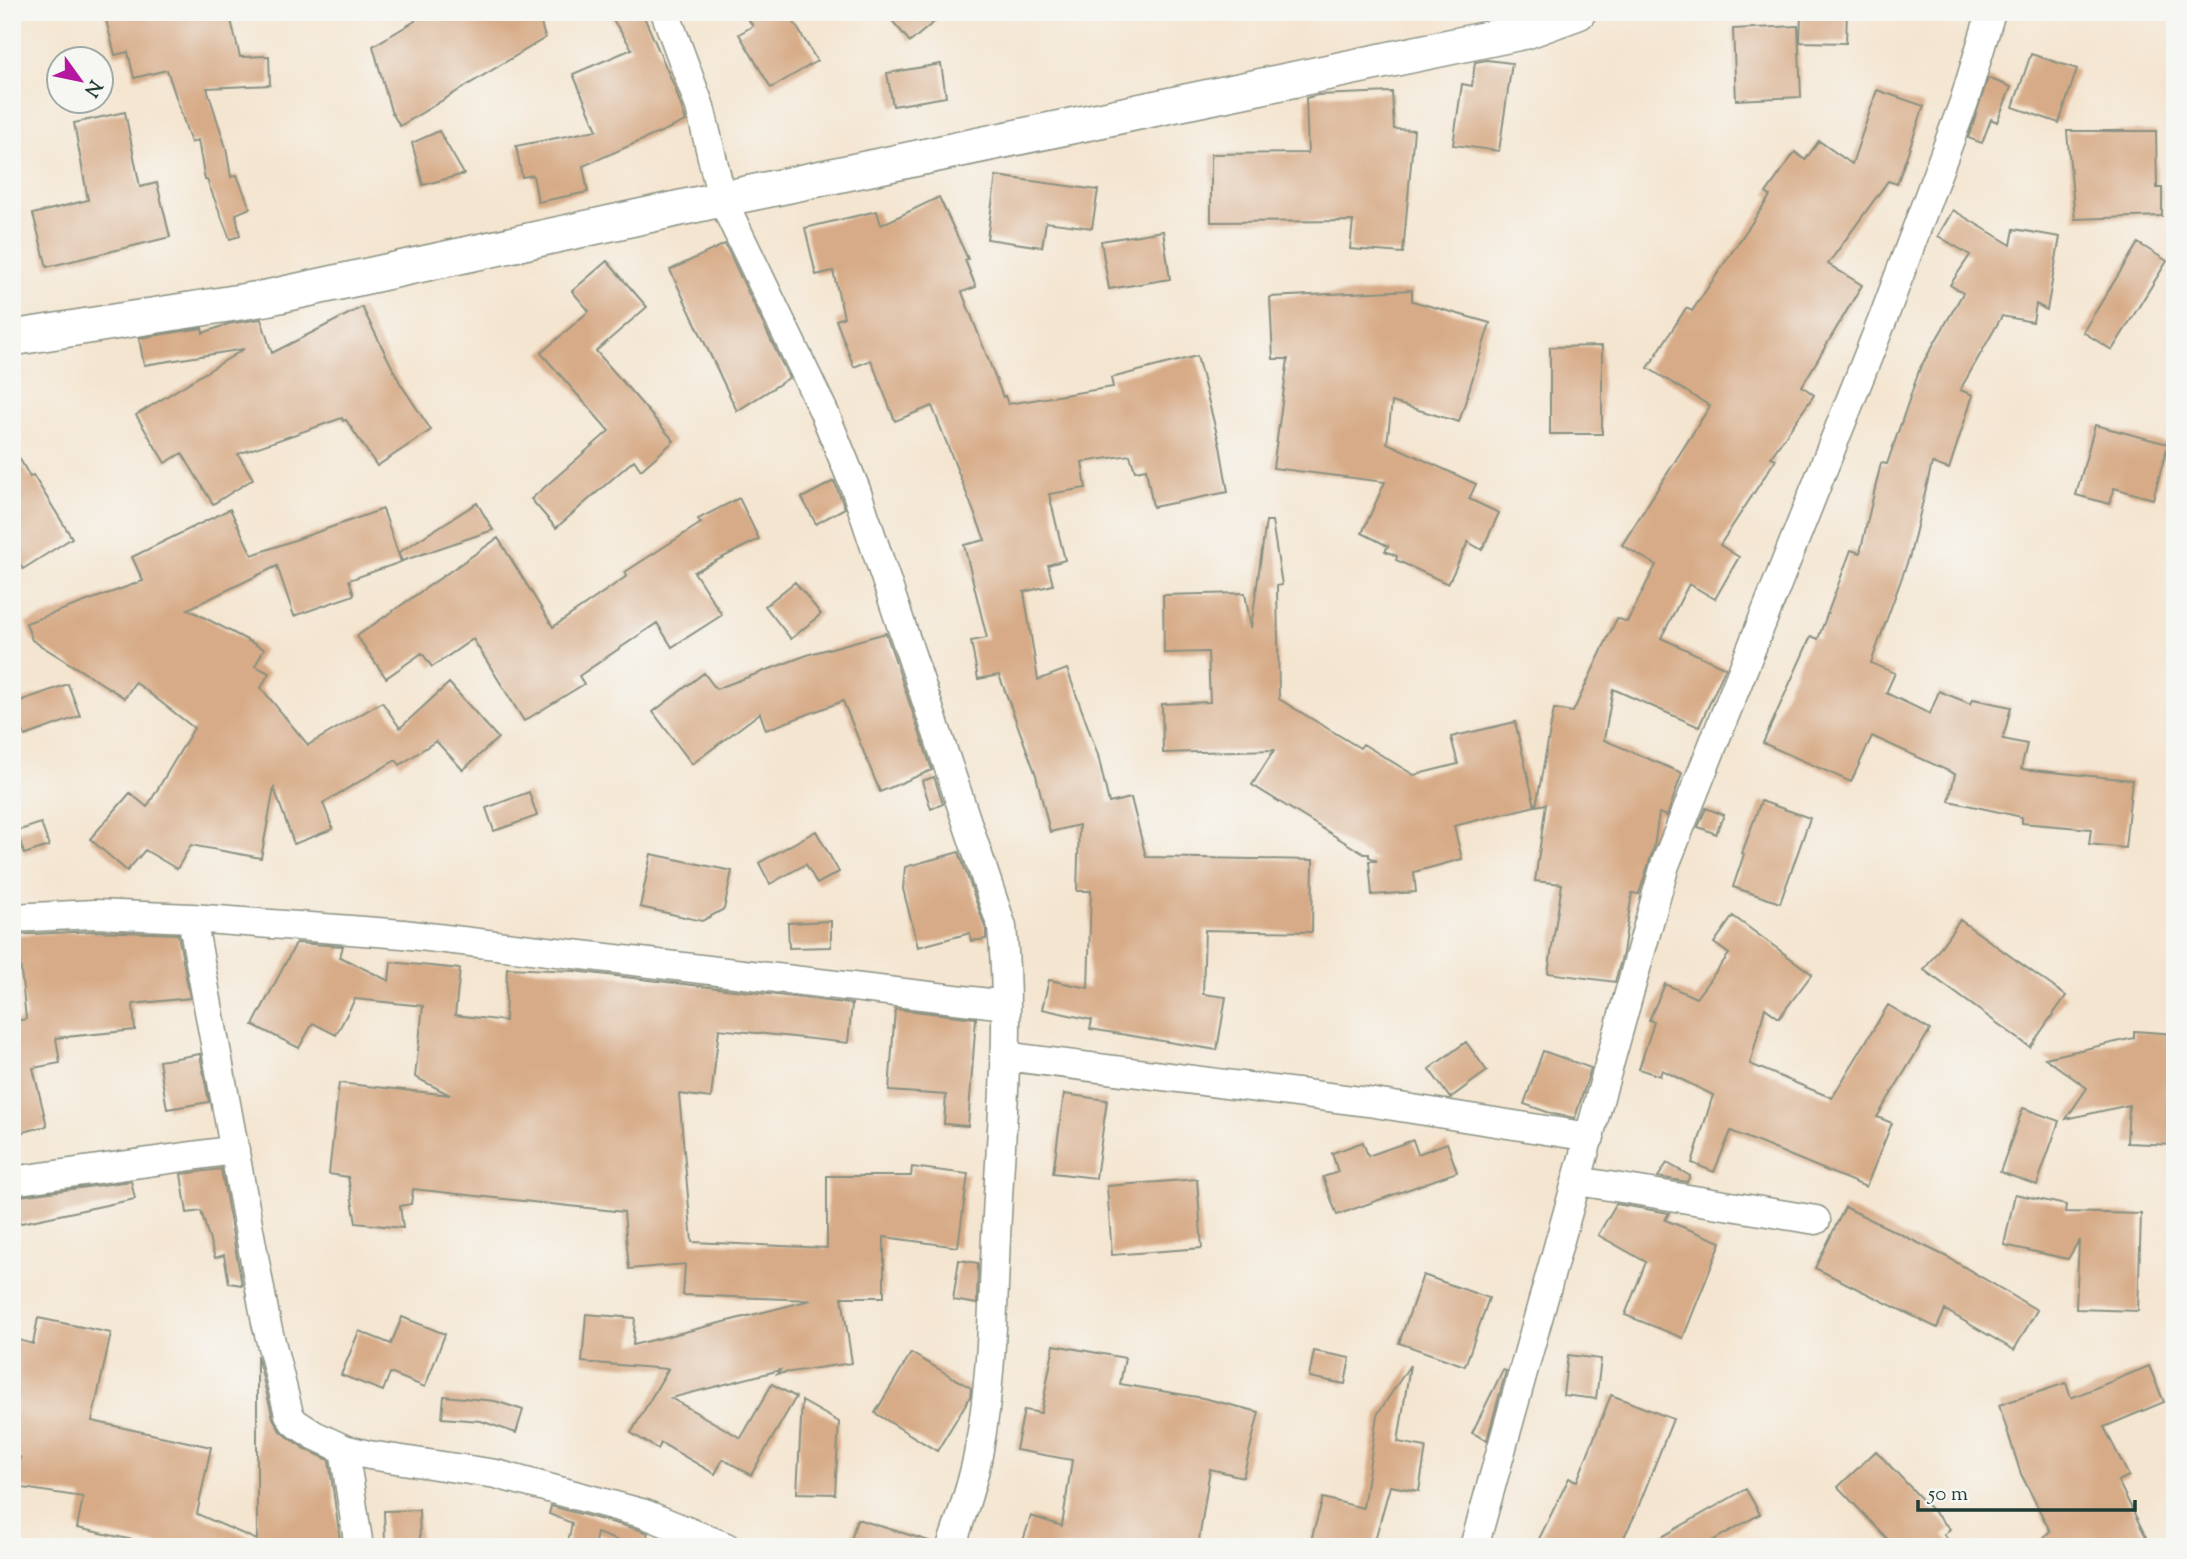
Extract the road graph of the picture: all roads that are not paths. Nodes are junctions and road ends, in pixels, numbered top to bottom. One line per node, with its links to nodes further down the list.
1 (665, 12): 4 (street)
2 (1578, 12): 4 (street)
3 (1990, 12): 10 (street)
4 (722, 199): 5 (street); 8 (street)
5 (12, 338)
6 (12, 918): 7 (street)
7 (192, 918): 8 (street); 11 (street)
8 (1006, 1005): 9 (street)
9 (1004, 1056): 10 (street); 18 (street)
10 (1590, 1137): 13 (street)
11 (235, 1150): 12 (street); 15 (street)
12 (12, 1181)
13 (1577, 1181): 14 (street); 19 (street)
14 (1816, 1220)
15 (344, 1449): 16 (street); 17 (street)
16 (359, 1547)
17 (726, 1547)
18 (951, 1547)
19 (1474, 1547)

